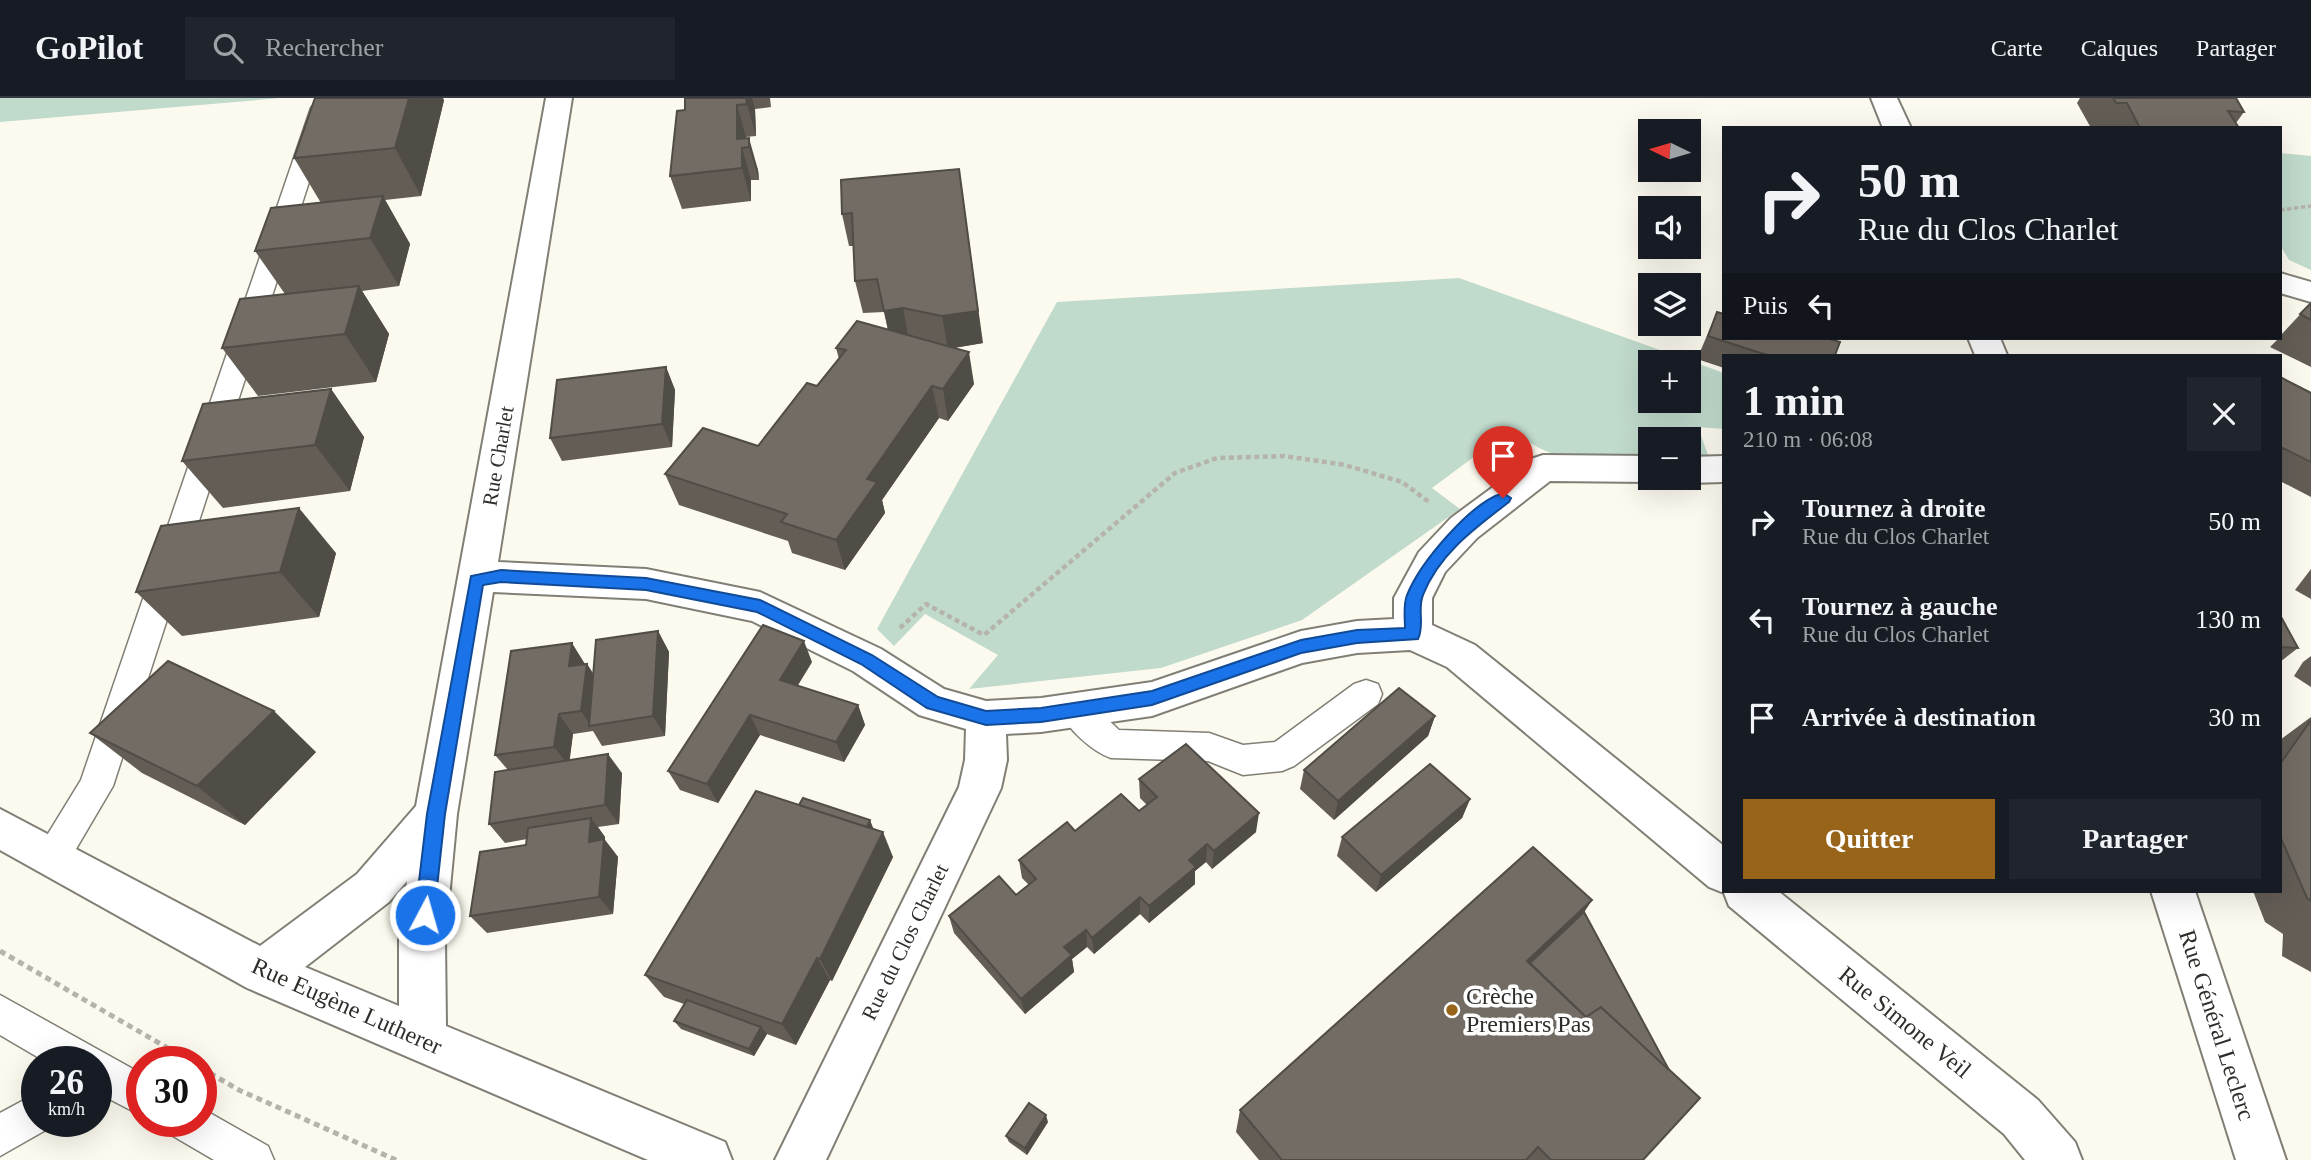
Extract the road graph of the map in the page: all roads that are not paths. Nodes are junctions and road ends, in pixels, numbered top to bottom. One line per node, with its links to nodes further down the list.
1 (339, 98): 15 (lane)
2 (559, 98): 8 (street, Rue Charlet)
3 (1884, 98): 4 (street)
4 (1895, 126)
5 (2282, 284): 6 (street)
6 (2311, 292)
7 (1638, 470): 9 (street)
8 (476, 580): 12 (street); 13 (street, Rue Charlet)
9 (1413, 634): 11 (street); 16 (street)
10 (1366, 694): 11 (lane)
11 (1075, 710): 12 (street)
12 (986, 718): 28 (street, Rue du Clos Charlet)
13 (436, 814): 19 (street); 21 (street, Rue Charlet)
14 (0, 828): 15 (street, Rue Eugène Lutherer)
15 (53, 855): 19 (street, Rue Eugène Lutherer)
16 (1722, 871)
17 (1747, 893): 29 (street, Rue Simone Veil)
18 (2174, 893): 30 (street, Rue Général Leclerc)
19 (263, 972): 21 (street, Rue Eugène Lutherer)
20 (0, 1014): 22 (lane)
21 (422, 1039): 27 (street, Rue Eugène Lutherer)
22 (54, 1046)
23 (21, 1123): 24 (lane)
24 (0, 1136)
25 (213, 1137): 26 (lane)
26 (254, 1160)
27 (707, 1160)
28 (800, 1160)
29 (2057, 1160)
30 (2261, 1160)

